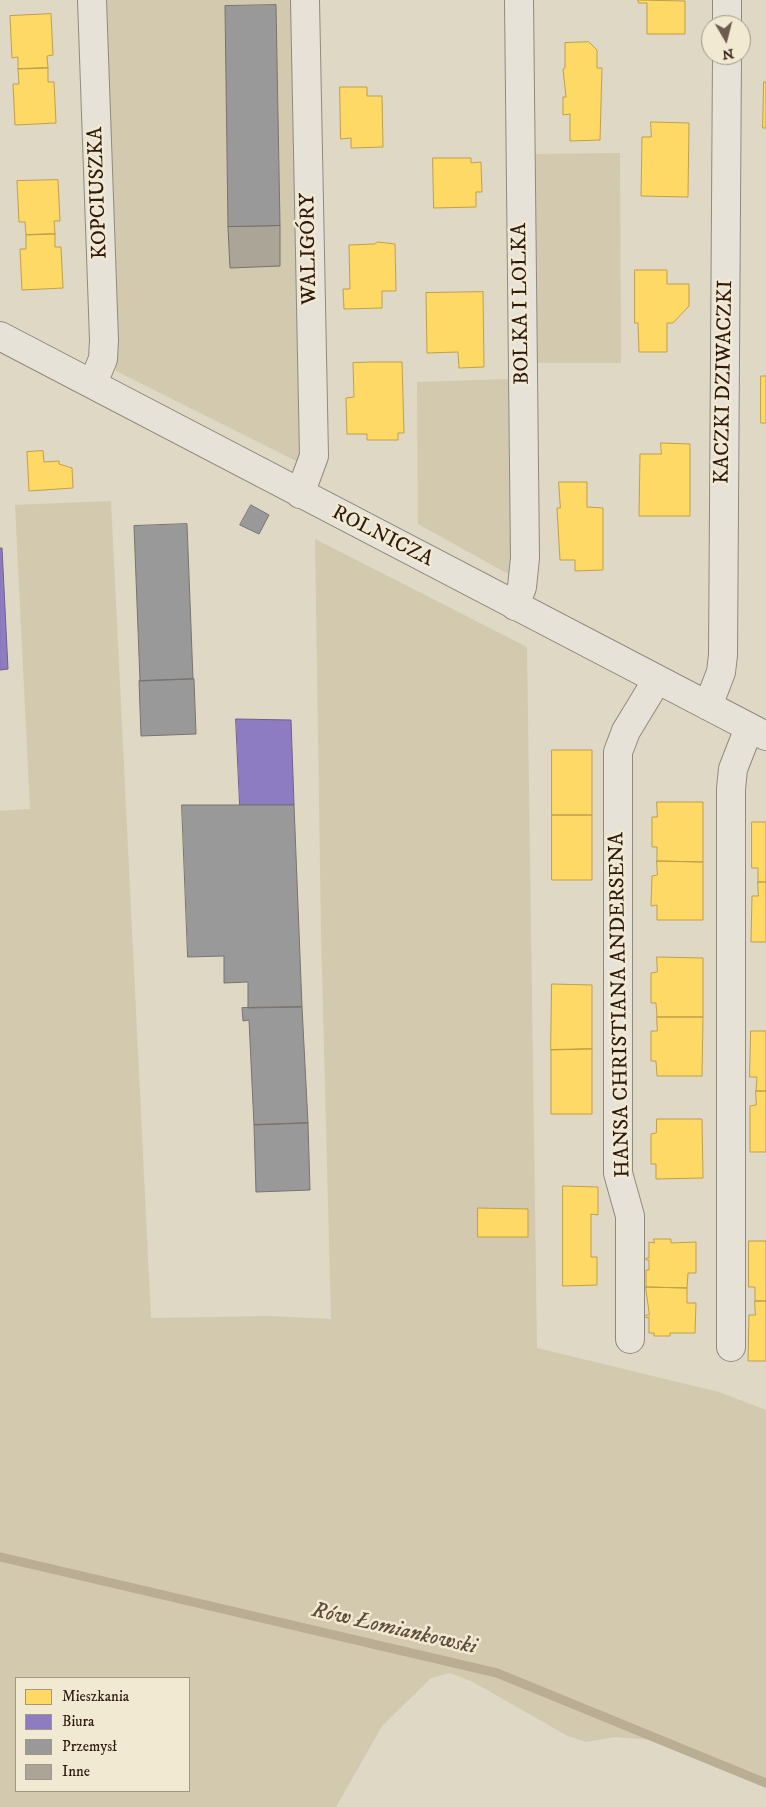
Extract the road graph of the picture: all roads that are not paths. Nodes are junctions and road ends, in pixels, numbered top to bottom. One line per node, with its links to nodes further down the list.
1 (92, 0): 8 (street, KOPCIUSZKA)
2 (306, 0): 9 (street, WALIGÓRY)
3 (519, 0): 10 (street, BOLKA I LOLKA)
4 (727, 0): 5 (street)
5 (727, 15)
6 (727, 65): 12 (street, KACZKI DZIWACZKI)
7 (0, 336): 8 (street, ROLNICZA)
8 (92, 383): 9 (street, ROLNICZA)
9 (300, 494): 10 (street, ROLNICZA)
10 (515, 606): 11 (street, ROLNICZA)
11 (657, 680): 12 (street, ROLNICZA); 14 (street, HANSA CHRISTIANA ANDERSENA)
12 (708, 706): 13 (street, ROLNICZA)
13 (758, 732): 15 (street)
14 (630, 1339)
15 (731, 1347)

